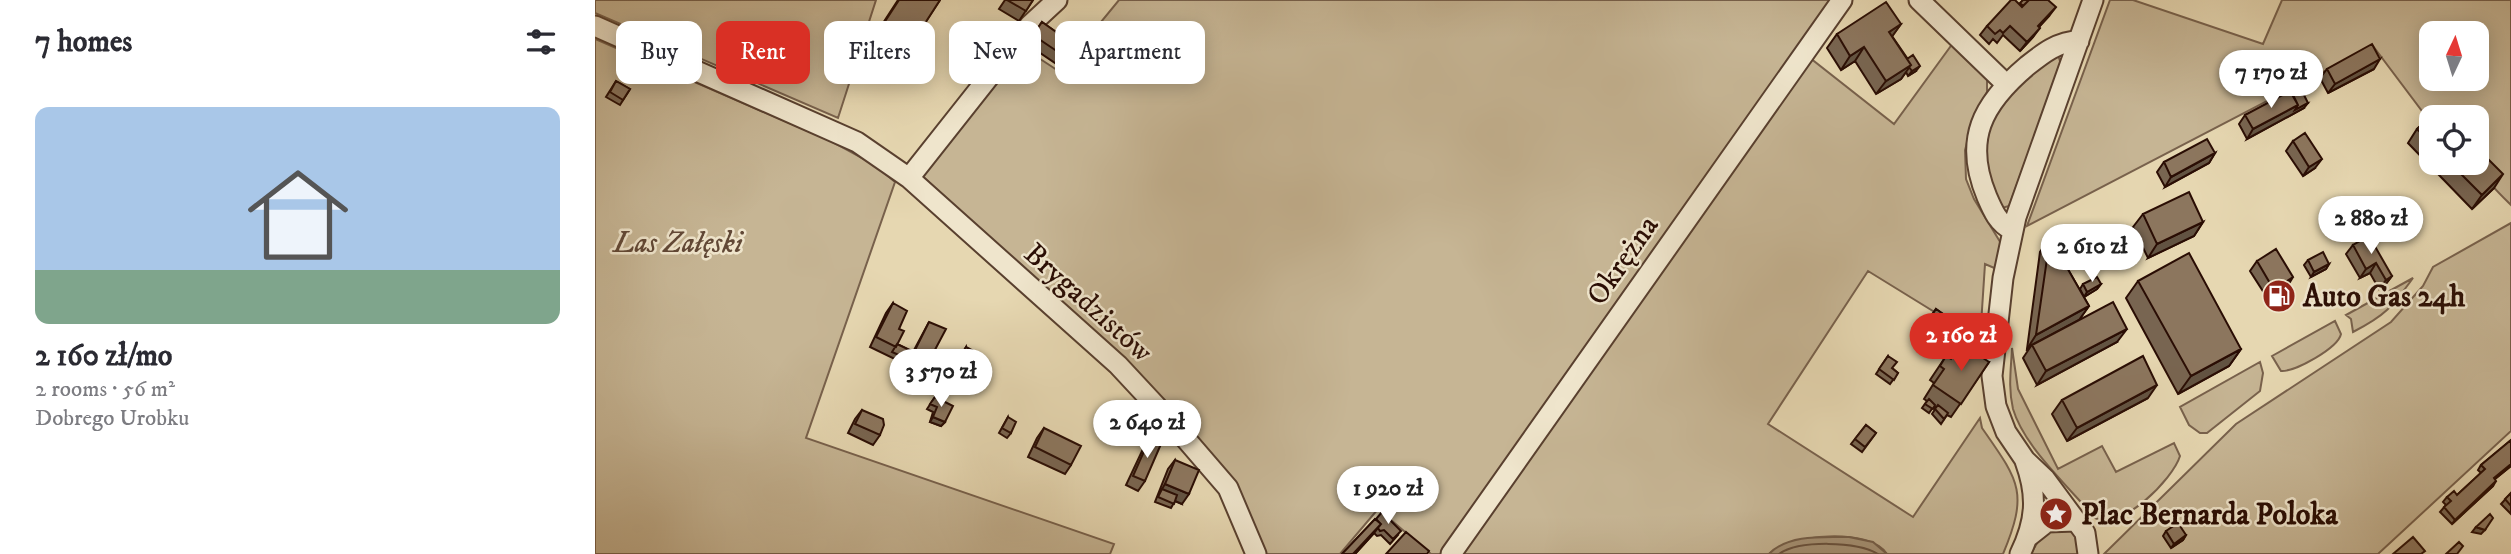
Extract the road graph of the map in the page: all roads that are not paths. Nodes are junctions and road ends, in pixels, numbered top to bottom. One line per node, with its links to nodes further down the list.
1 (1057, 0): 8 (street)
2 (1842, 0): 14 (street, Okrężna)
3 (1919, 0): 7 (street)
4 (2094, 0): 6 (street)
5 (595, 26): 8 (street, Brygadzistów)
6 (2078, 41): 7 (street); 9 (street)
7 (2006, 84): 9 (street)
8 (909, 178): 13 (street, Brygadzistów)
9 (2012, 230): 10 (street)
10 (2025, 460): 11 (street); 12 (street)
11 (2076, 521): 12 (street); 15 (street)
12 (2024, 545)
13 (1256, 554)
14 (1451, 554)
15 (2088, 554)

